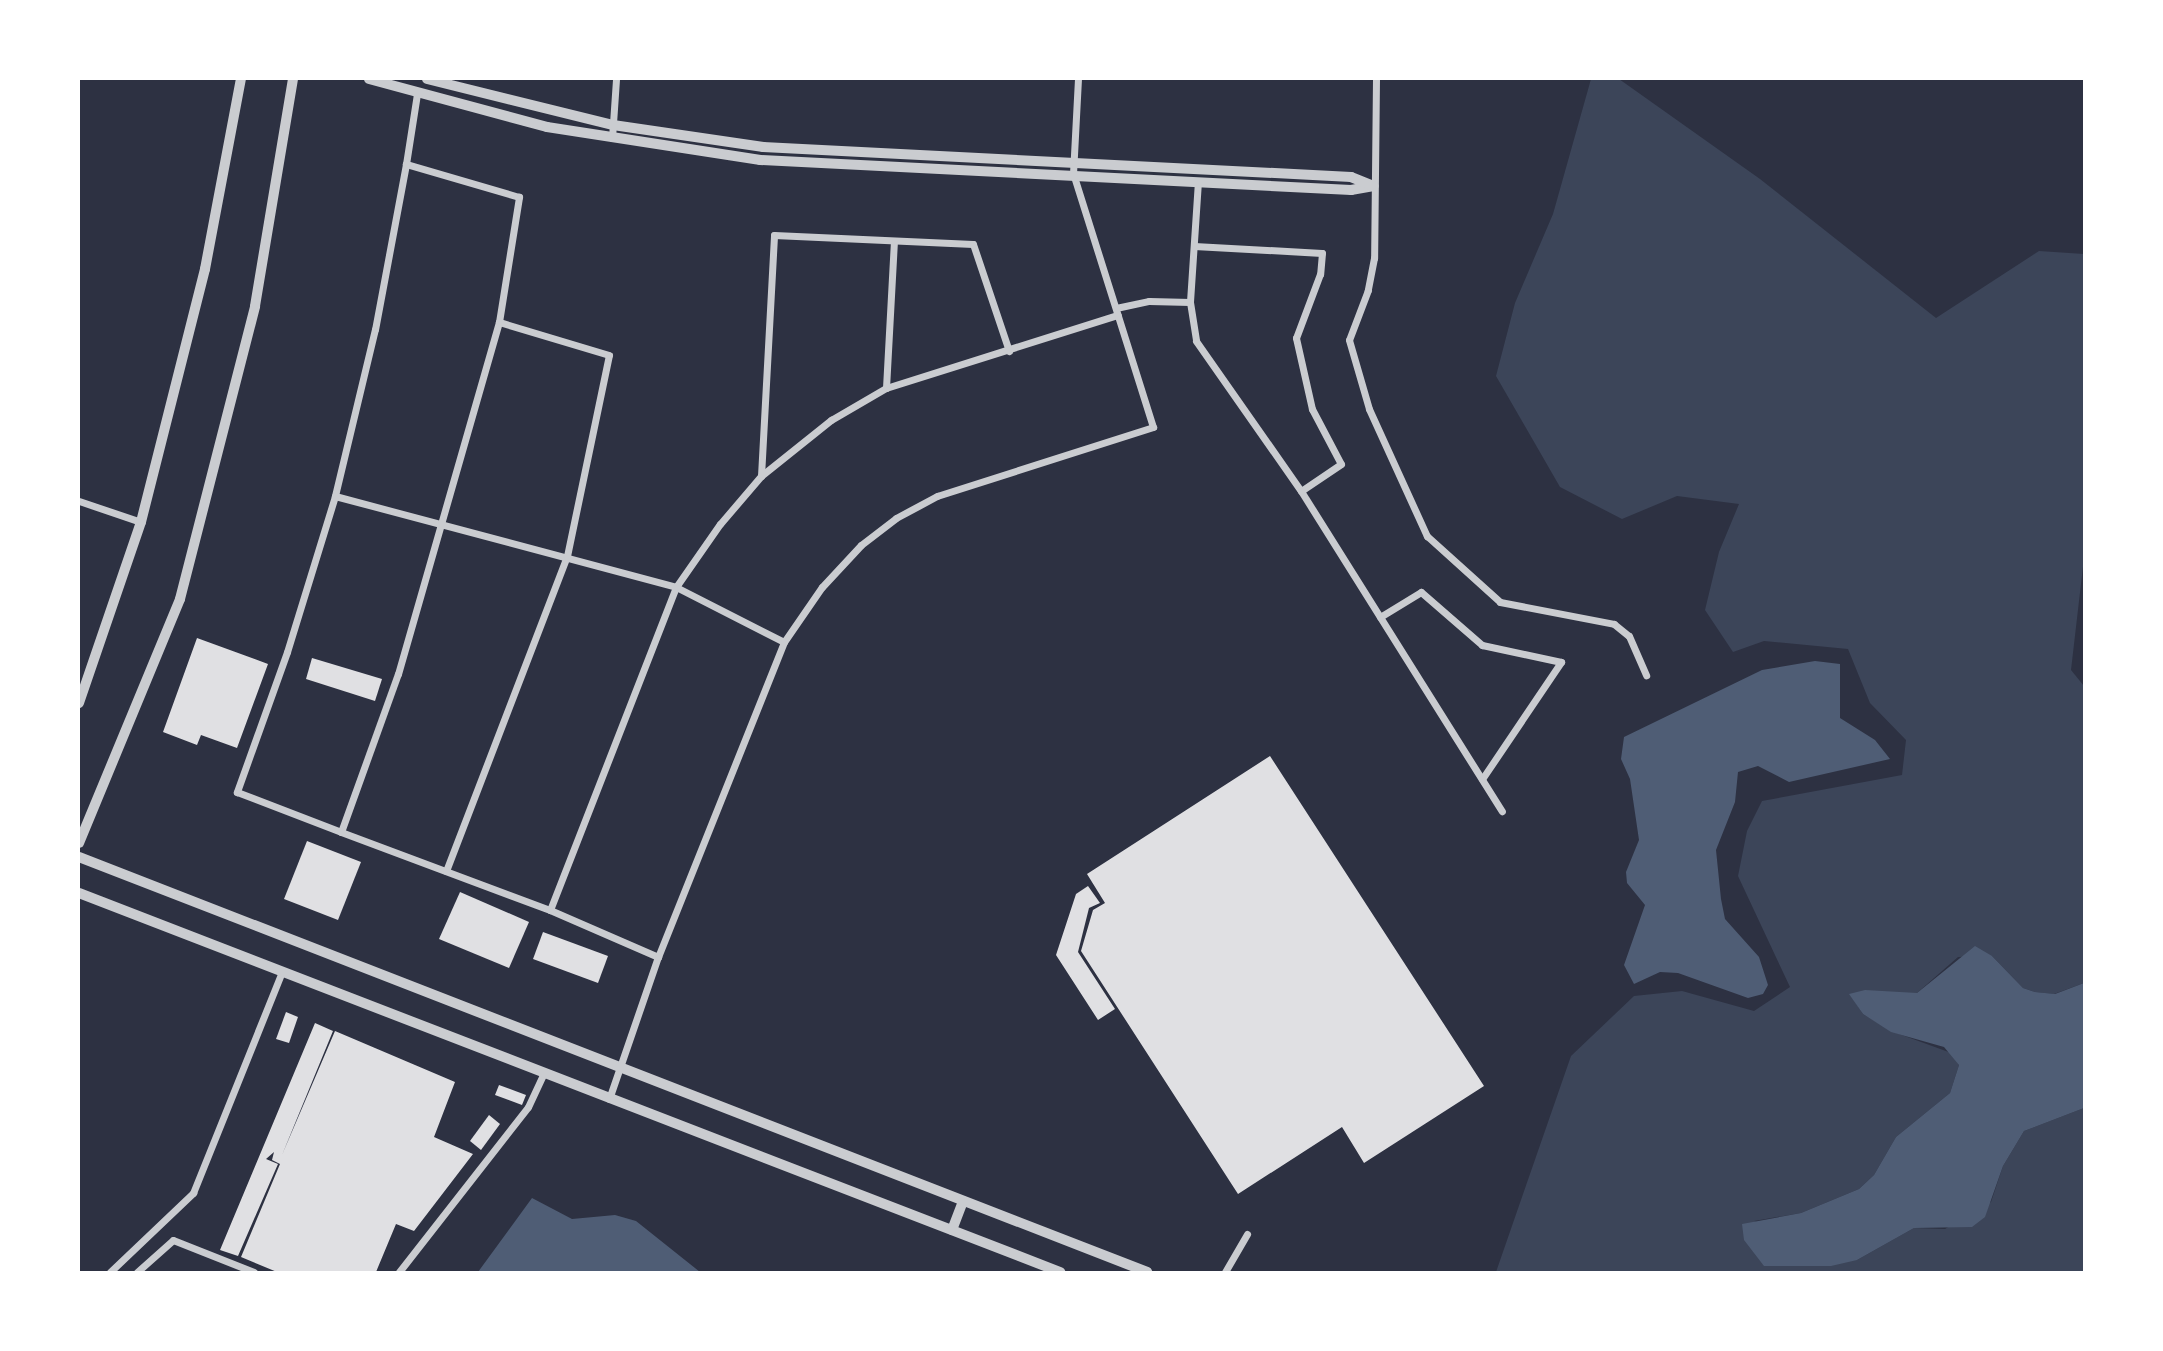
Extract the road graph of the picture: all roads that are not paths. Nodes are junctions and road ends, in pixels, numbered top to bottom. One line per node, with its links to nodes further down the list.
1 (241, 79): 28 (street)
2 (293, 79): 38 (street)
3 (369, 79): 8 (street)
4 (427, 79): 9 (street)
5 (616, 79): 9 (street)
6 (1078, 79): 11 (street)
7 (1376, 79): 15 (street)
8 (417, 94): 10 (street); 12 (street)
9 (613, 125): 10 (street); 11 (street)
10 (612, 138): 13 (street)
11 (1072, 162): 13 (street); 15 (street)
12 (406, 164): 20 (street); 25 (street)
13 (1073, 174): 14 (street); 19 (street)
14 (1198, 181): 15 (street); 17 (street)
15 (1374, 187): 33 (street)
16 (894, 242): 21 (street); 22 (street); 23 (street)
17 (1194, 246): 18 (street); 24 (street)
18 (1190, 302): 19 (street); 24 (street)
19 (1117, 311): 21 (street); 32 (street)
20 (499, 322): 27 (street); 29 (street)
21 (1009, 351): 22 (street)
22 (886, 388): 23 (street)
23 (761, 476): 30 (street)
24 (1301, 491): 31 (street)
25 (335, 496): 27 (street); 37 (street)
26 (79, 501): 28 (street)
27 (442, 521): 29 (street); 37 (street)
28 (141, 522): 34 (street)
29 (567, 556): 30 (street); 40 (street)
30 (676, 587): 32 (street); 42 (street)
31 (1380, 617): 35 (street); 35 (street)
32 (784, 642): 43 (street)
33 (1646, 675)
34 (79, 702)
35 (1482, 779): 36 (street)
36 (1502, 811)
37 (341, 832): 40 (street)
38 (79, 843)
39 (79, 857): 45 (street)
40 (446, 871): 42 (street)
41 (79, 893): 44 (street)
42 (550, 910): 43 (street)
43 (658, 957): 45 (street)
44 (281, 974): 46 (street); 51 (street)
45 (621, 1068): 47 (street); 48 (street)
46 (543, 1075): 47 (street); 54 (street)
47 (609, 1099): 49 (street)
48 (963, 1201): 49 (street); 56 (street)
49 (952, 1230): 55 (street)
50 (1247, 1234): 57 (street)
51 (110, 1272)
52 (137, 1272): 53 (street)
53 (254, 1272)
54 (399, 1272)
55 (1060, 1272)
56 (1147, 1272)
57 (1225, 1272)

